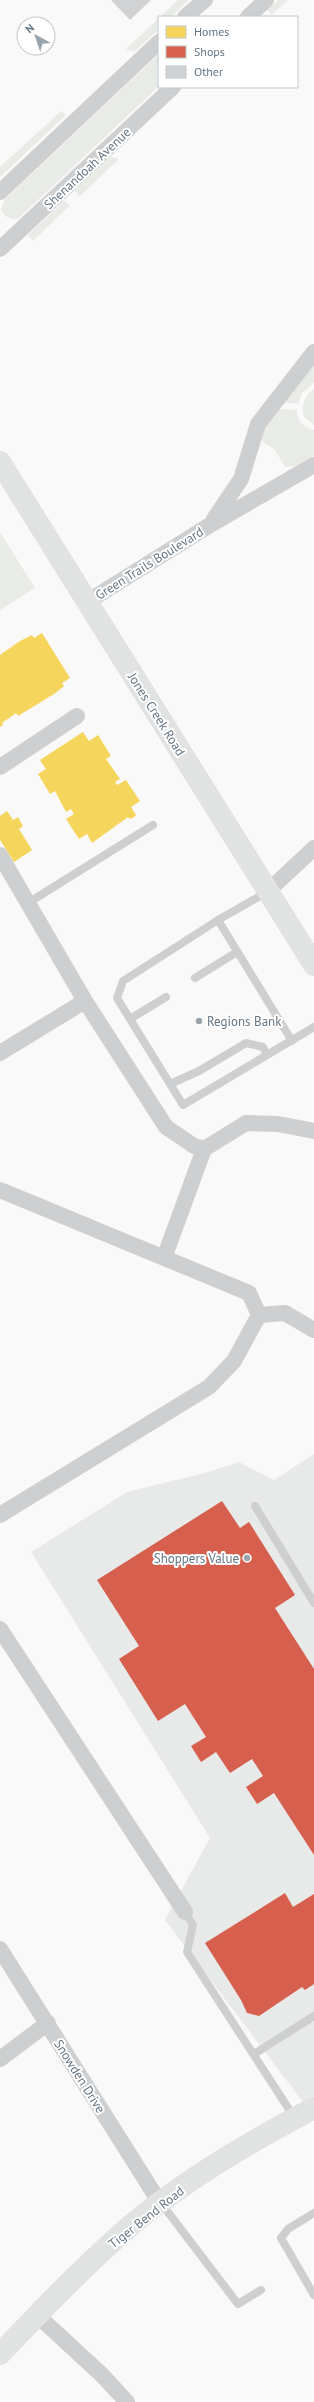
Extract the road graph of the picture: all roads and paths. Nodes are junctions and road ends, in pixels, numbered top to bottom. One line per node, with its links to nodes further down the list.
1 (204, 0): 3 (street)
2 (266, 0): 4 (street)
3 (186, 16)
4 (249, 16)
5 (158, 43): 7 (street)
6 (172, 88): 8 (street, Shenandoah Avenue)
7 (0, 192)
8 (2, 243)
9 (314, 352): 12 (street, Green Trails Boulevard)
10 (314, 465): 12 (street, Green Trails Boulevard)
11 (1, 467): 13 (main road, Jones Creek Road)
12 (210, 525): 13 (street, Green Trails Boulevard)
13 (87, 602): 19 (main road, Jones Creek Road)
14 (77, 716): 15 (street)
15 (0, 767)
16 (153, 824): 20 (lane)
17 (314, 848): 19 (street)
18 (0, 856): 20 (street)
19 (268, 892): 21 (lane); 23 (main road, Jones Creek Road)
20 (28, 903): 26 (street)
21 (218, 920): 22 (lane); 27 (lane)
22 (237, 952): 24 (lane); 29 (lane)
23 (314, 965)
24 (195, 978)
25 (166, 997): 27 (lane)
26 (85, 1001): 30 (street); 34 (street)
27 (130, 1019): 32 (lane)
28 (314, 1027): 29 (lane)
29 (292, 1041): 31 (lane)
30 (0, 1053)
31 (267, 1055): 32 (lane); 32 (lane)
32 (170, 1084)
33 (314, 1131): 34 (street)
34 (204, 1149): 36 (street)
35 (0, 1190): 36 (street)
36 (164, 1258): 37 (street)
37 (259, 1315): 38 (street); 40 (street)
38 (314, 1330)
39 (255, 1506): 41 (lane)
40 (0, 1515)
41 (314, 1603)
42 (0, 1629): 43 (street)
43 (185, 1912): 47 (lane)
44 (0, 1949): 46 (street, Snowden Drive)
45 (314, 2016): 47 (lane)
46 (48, 2024): 48 (street); 50 (street, Snowden Drive)
47 (254, 2054): 49 (lane)
48 (0, 2059)
49 (308, 2114): 50 (main road, Tiger Bend Road)
50 (160, 2203): 52 (lane); 54 (main road, Tiger Bend Road)
51 (314, 2213): 53 (lane)
52 (260, 2290)
53 (314, 2295)
54 (38, 2315): 55 (main road, Tiger Bend Road); 56 (street)
55 (0, 2354)
56 (127, 2402)

